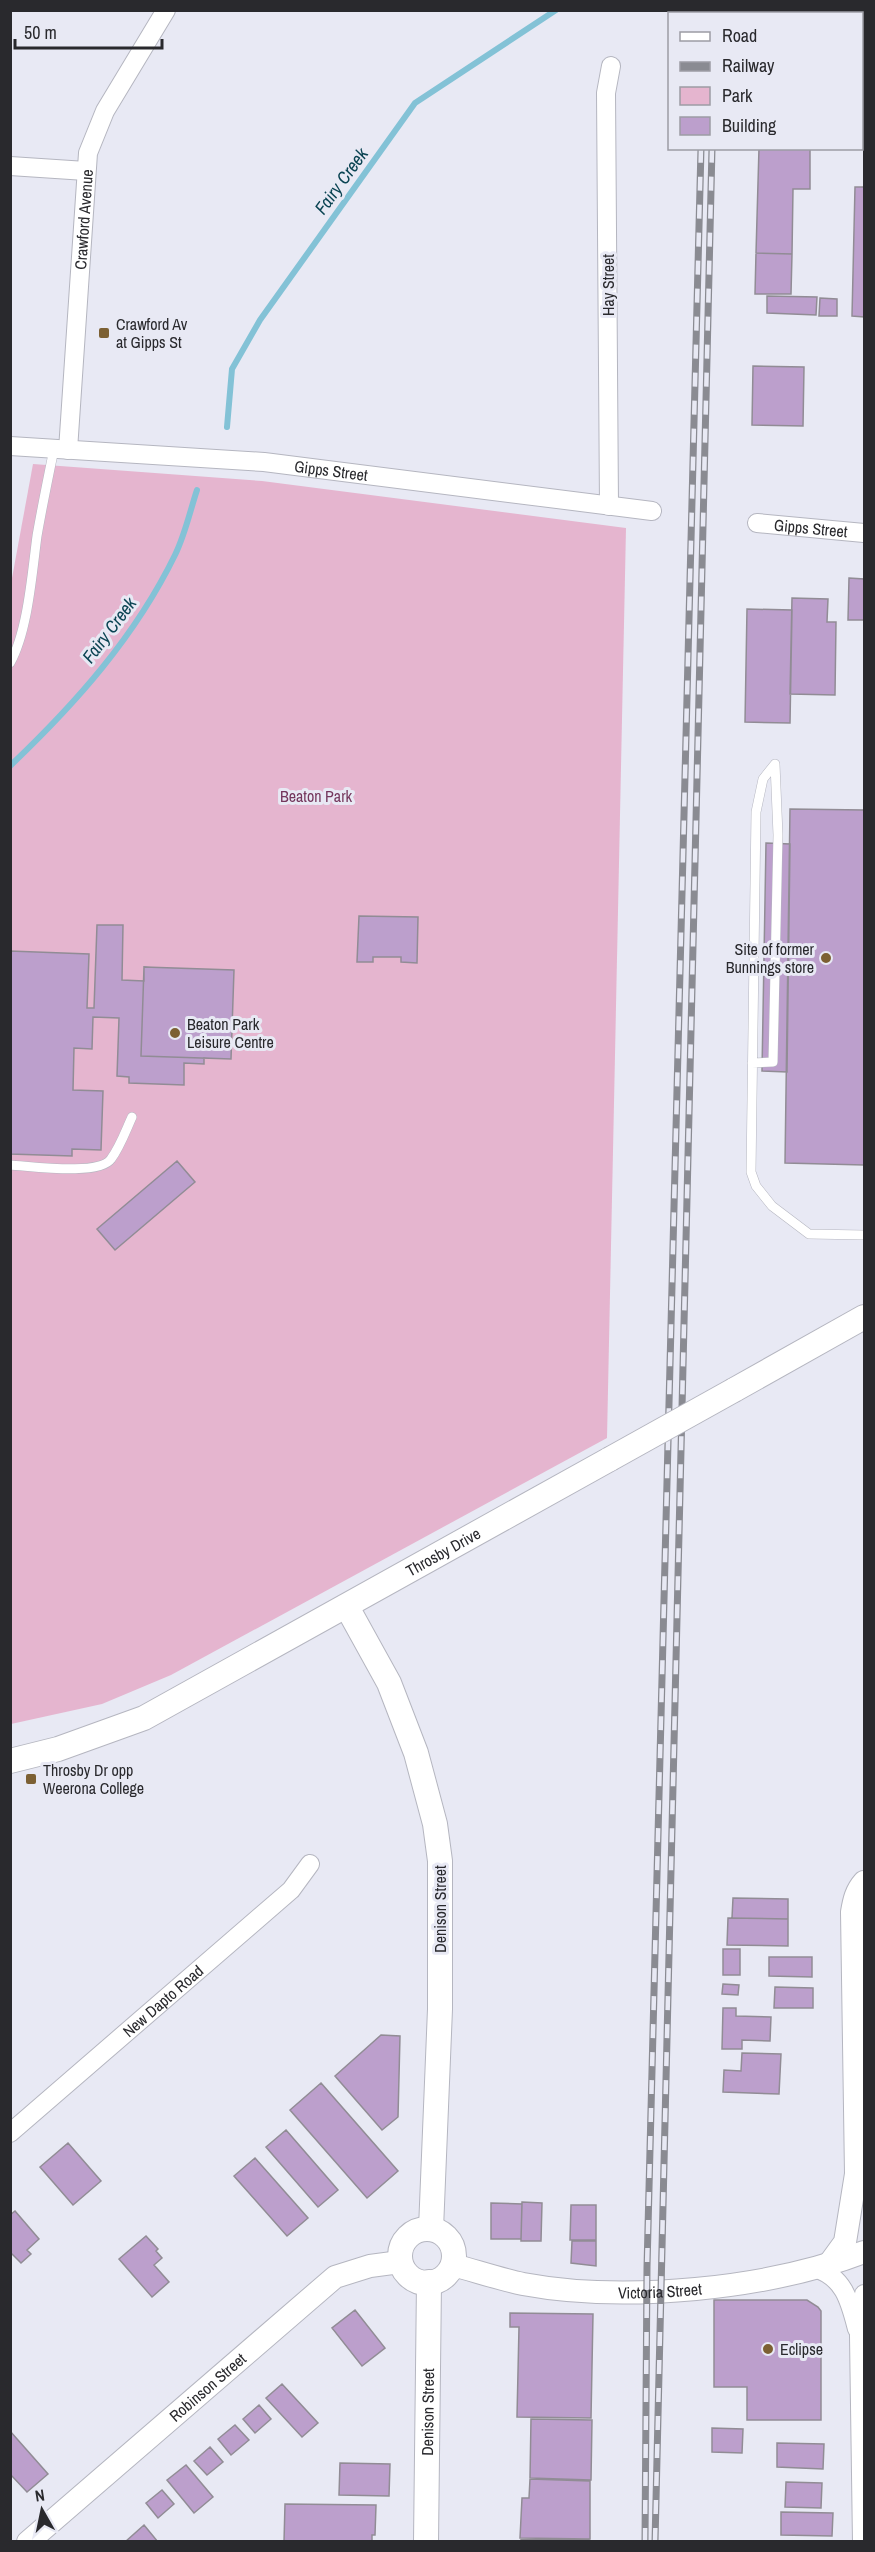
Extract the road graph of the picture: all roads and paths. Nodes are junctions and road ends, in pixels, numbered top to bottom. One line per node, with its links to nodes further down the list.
1 (166, 10): 4 (street, Crawford Avenue)
2 (611, 66): 7 (street, Hay Street)
3 (10, 166): 4 (street)
4 (86, 171): 6 (street, Crawford Avenue)
5 (10, 446): 6 (street, Gipps Street)
6 (61, 449): 7 (street, Gipps Street); 11 (lane)
7 (609, 506): 8 (street, Gipps Street)
8 (652, 511)
9 (758, 523): 10 (street, Gipps Street)
10 (864, 533)
11 (10, 663)
12 (752, 1063): 12 (lane); 15 (lane)
13 (132, 1117): 14 (lane)
14 (10, 1165)
15 (864, 1235)
16 (864, 1317): 17 (main road, Throsby Drive, bridge)
17 (347, 1607): 18 (main road, Throsby Drive); 24 (main road, Denison Street)
18 (10, 1761)
19 (310, 1864): 21 (street, New Dapto Road)
20 (864, 1882): 22 (street)
21 (10, 2133)
22 (856, 2174): 23 (street); 28 (street)
23 (864, 2202)
24 (431, 2229): 26 (main road); 27 (main road)
25 (864, 2252): 28 (street, Victoria Street)
26 (400, 2262): 29 (main road); 32 (street, Robinson Street)
27 (453, 2265): 28 (street, Victoria Street); 29 (main road)
28 (822, 2266): 31 (street)
29 (429, 2282): 33 (main road, Denison Street)
30 (864, 2294): 31 (street)
31 (859, 2336): 34 (street)
32 (28, 2541)
33 (426, 2541)
34 (862, 2541)

